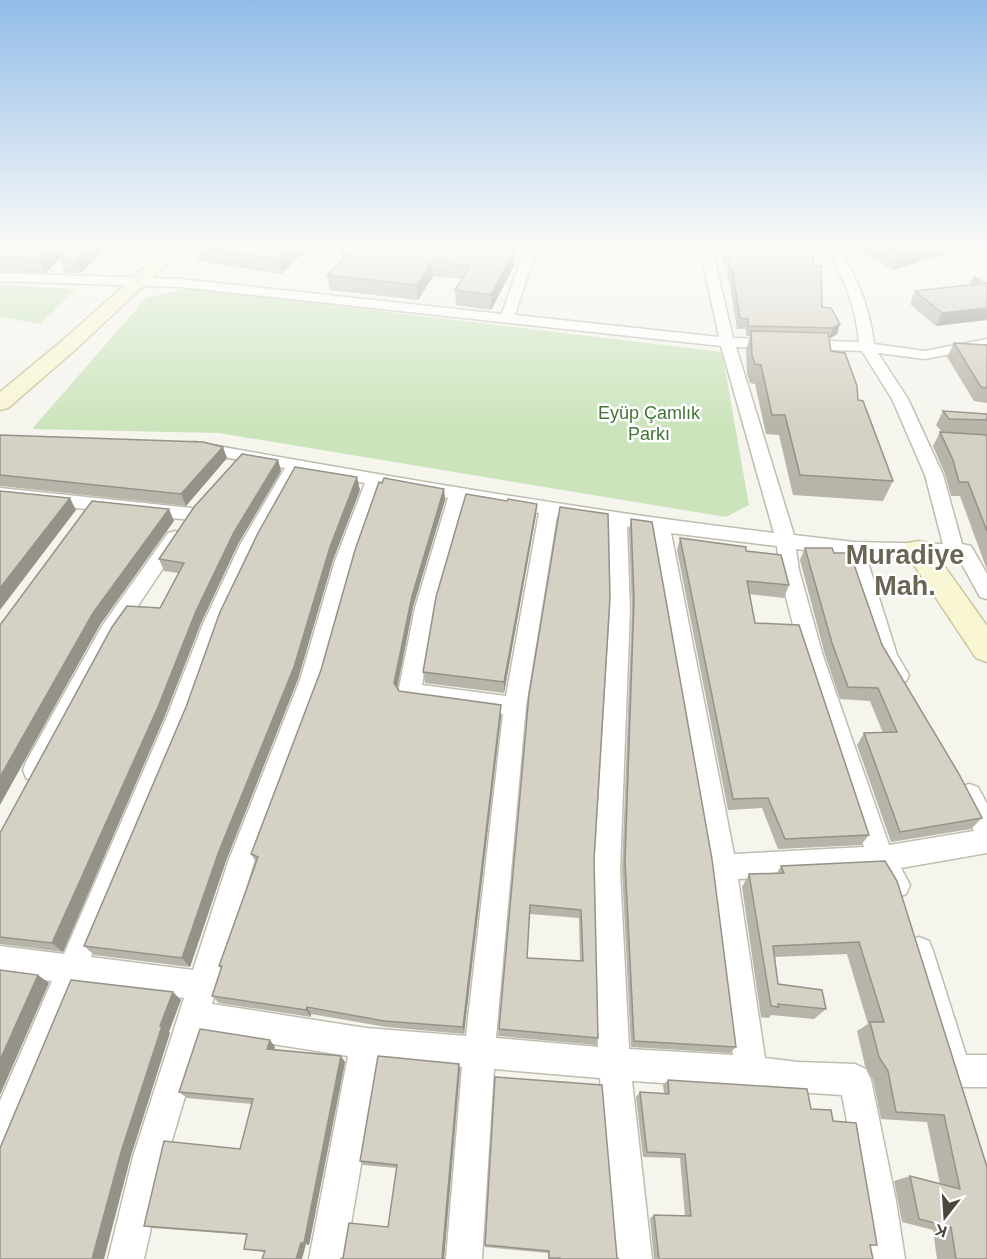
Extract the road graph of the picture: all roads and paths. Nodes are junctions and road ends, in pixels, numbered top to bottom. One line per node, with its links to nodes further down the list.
1 (109, 308): 10 (main road)
2 (405, 308): 6 (street)
3 (511, 308): 6 (street)
4 (719, 308): 7 (street)
5 (860, 308): 9 (street)
6 (507, 319): 7 (street)
7 (727, 342): 9 (street); 27 (street)
8 (986, 344): 9 (street)
9 (867, 347): 11 (street)
10 (0, 403)
11 (917, 439): 12 (street); 30 (street)
12 (939, 440)
13 (173, 446): 14 (street)
14 (243, 454): 15 (street); 16 (street)
15 (296, 464): 17 (street); 42 (street)
16 (228, 471)
17 (375, 478): 18 (street); 43 (street)
18 (458, 494): 22 (street); 34 (street)
19 (2, 497): 21 (street)
20 (206, 497): 23 (street)
21 (93, 503): 23 (street); 25 (street)
22 (549, 509): 24 (street); 34 (street)
23 (191, 514): 36 (street)
24 (618, 519): 26 (street); 47 (street)
25 (80, 521)
26 (660, 526): 27 (street); 40 (street)
27 (786, 541): 28 (street); 39 (street)
28 (854, 549): 29 (street); 33 (street)
29 (918, 550): 30 (street); 32 (main road)
30 (954, 551): 31 (street)
31 (987, 592)
32 (987, 650)
33 (911, 696)
34 (515, 706): 46 (street)
35 (960, 776): 37 (street)
36 (26, 786)
37 (987, 830)
38 (987, 841): 39 (street)
39 (880, 859): 40 (street); 48 (street)
40 (723, 867): 49 (street)
41 (0, 960): 42 (street)
42 (73, 971): 43 (street); 50 (street)
43 (203, 986): 44 (street)
44 (194, 1016): 45 (street); 51 (street)
45 (366, 1043): 46 (street); 52 (street)
46 (479, 1054): 47 (street); 53 (street)
47 (614, 1064): 49 (street); 54 (street)
48 (987, 1071)
49 (751, 1072): 55 (street)
50 (0, 1139)
51 (126, 1259)
52 (327, 1259)
53 (464, 1259)
54 (634, 1259)
55 (887, 1259)

